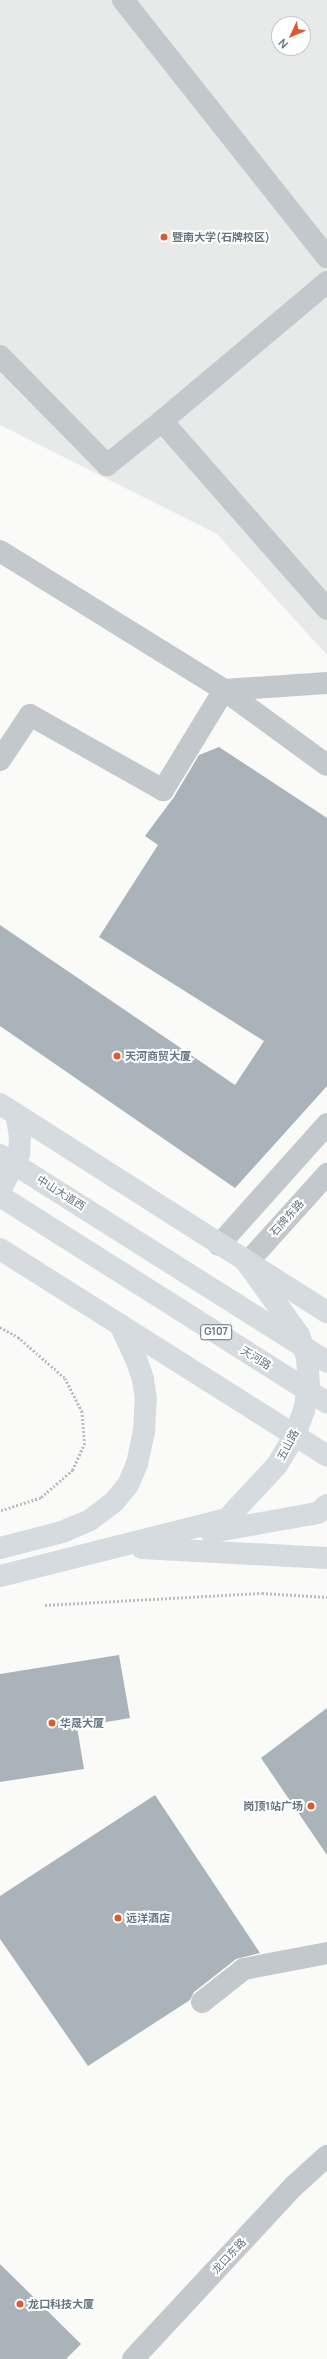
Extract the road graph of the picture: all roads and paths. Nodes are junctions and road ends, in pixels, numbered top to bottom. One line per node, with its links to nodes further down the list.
1 (123, 0): 2 (street)
2 (327, 257)
3 (327, 282): 5 (street)
4 (0, 356): 5 (street)
5 (162, 421): 7 (street)
6 (0, 551): 9 (street)
7 (327, 609)
8 (327, 683): 9 (street)
9 (224, 690): 10 (street); 11 (street)
10 (0, 760)
11 (327, 765)
12 (8, 1109): 16 (main road); 18 (main road)
13 (327, 1124): 18 (street)
14 (0, 1155): 24 (main road, 中山大道西)
15 (327, 1174): 20 (street, 石牌东路)
16 (0, 1191)
17 (0, 1196): 25 (main road, 天河路 / G107)
18 (219, 1245): 20 (main road)
19 (0, 1248): 22 (main road)
20 (247, 1263): 21 (main road); 26 (main road, 五山路)
21 (327, 1312)
22 (120, 1325): 26 (main road); 31 (main road)
23 (0, 1328): 29 (path)
24 (327, 1362)
25 (327, 1403)
26 (295, 1435): 27 (main road); 30 (main road, 五山路)
27 (327, 1456)
28 (327, 1506): 30 (main road, 五山路)
29 (0, 1511)
30 (123, 1547): 32 (main road); 33 (main road, 五山路)
31 (0, 1548)
32 (327, 1558)
33 (0, 1576)
34 (327, 1598): 35 (path)
35 (45, 1605)
36 (327, 1953): 37 (street)
37 (202, 2002)
38 (327, 2156): 39 (street, 龙口东路)
39 (133, 2359)

